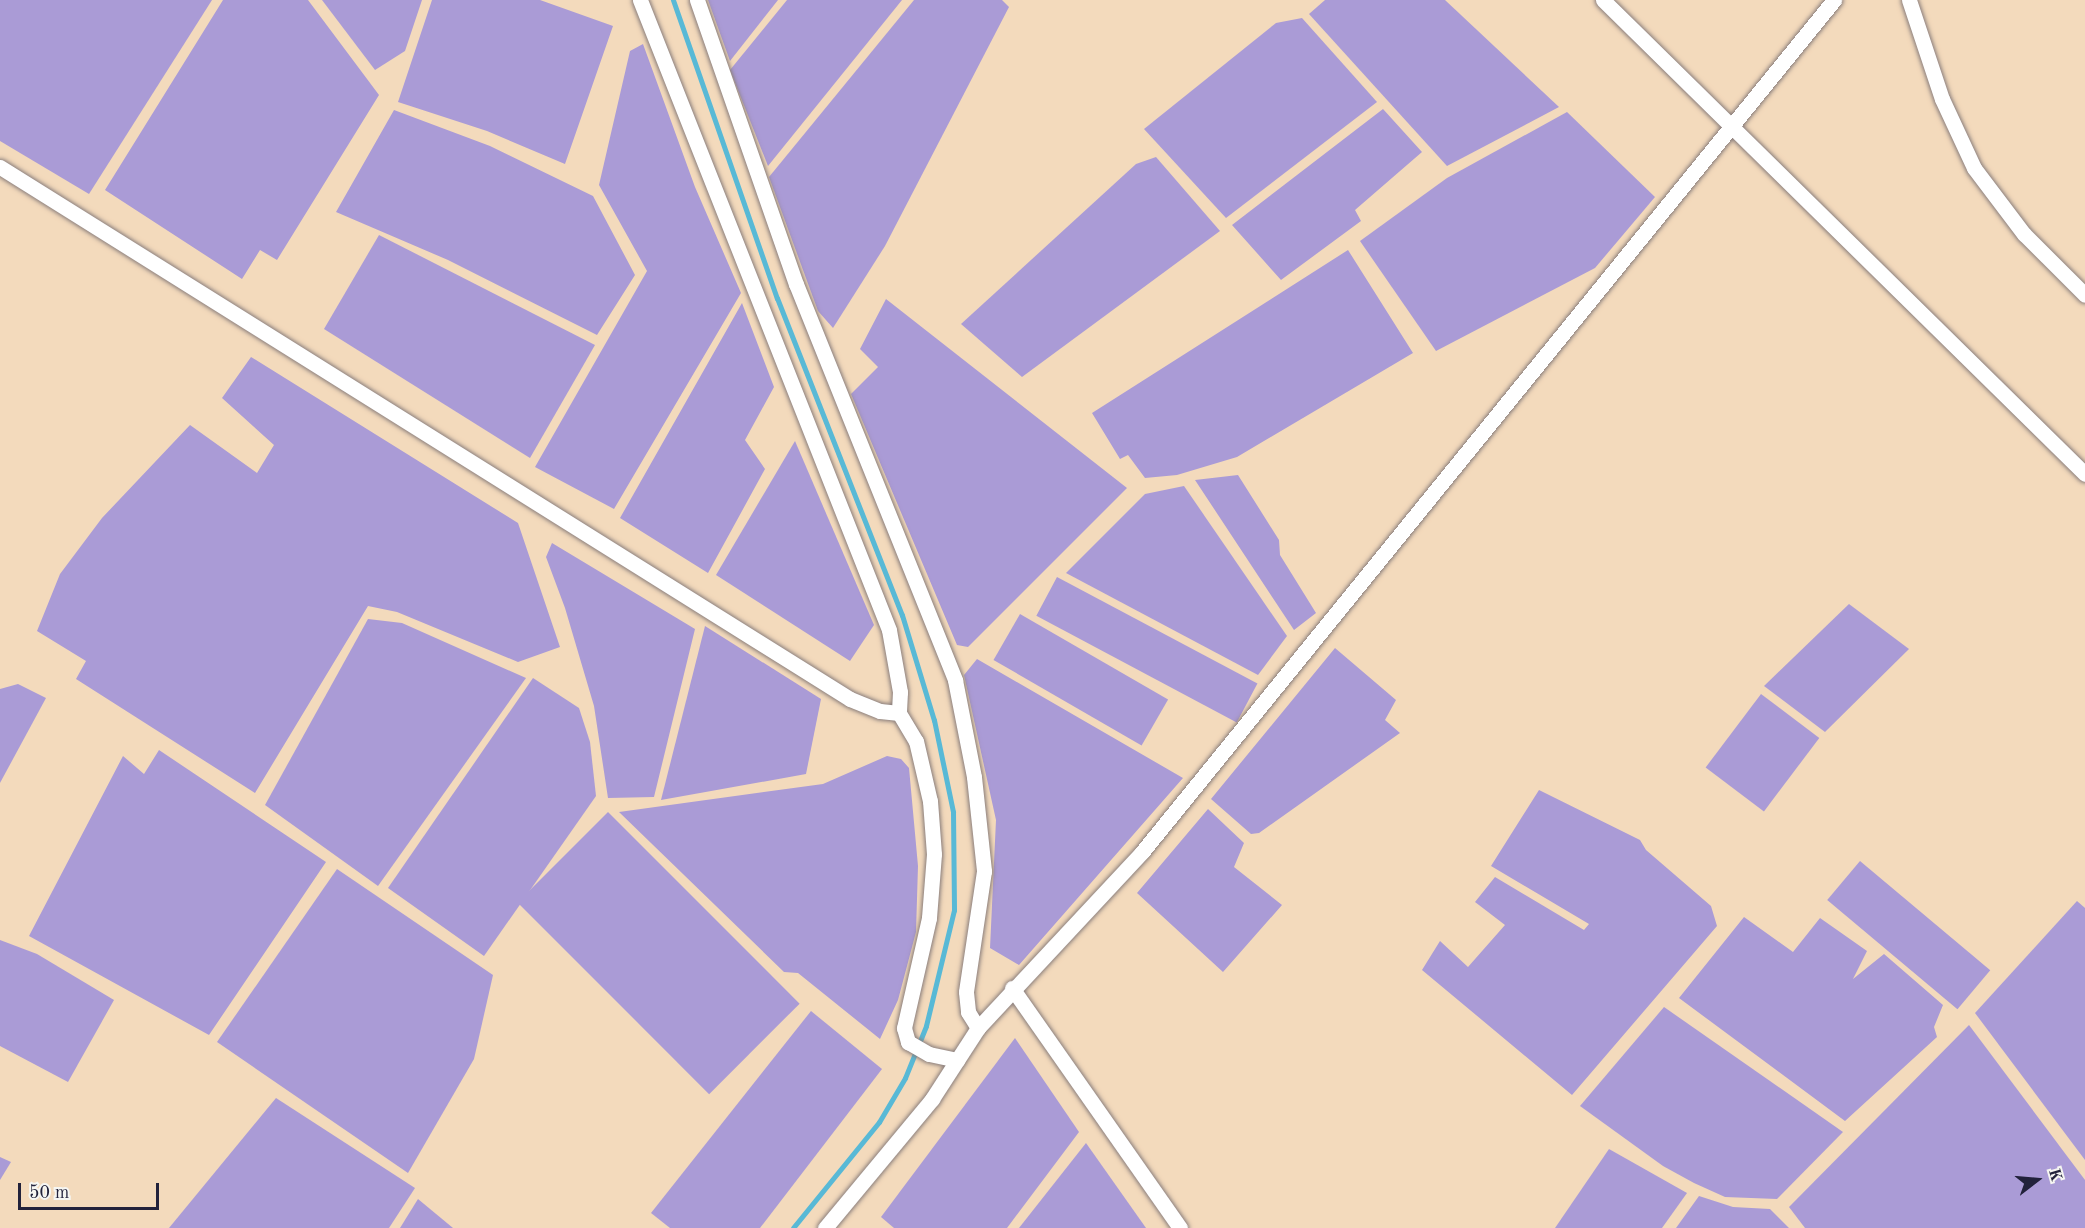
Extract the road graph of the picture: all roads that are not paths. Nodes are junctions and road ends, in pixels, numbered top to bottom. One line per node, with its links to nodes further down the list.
1 (640, 0): 10 (street)
2 (697, 0): 12 (street)
3 (1603, 0): 6 (street)
4 (1834, 0): 6 (street)
5 (1909, 0): 8 (street)
6 (1733, 128): 9 (street); 11 (street)
7 (0, 168): 10 (street)
8 (2085, 295)
9 (2085, 474)
10 (899, 713): 13 (street)
11 (1012, 988): 12 (street); 15 (street)
12 (978, 1028): 13 (street)
13 (957, 1060): 14 (street)
14 (825, 1228)
15 (1180, 1228)

